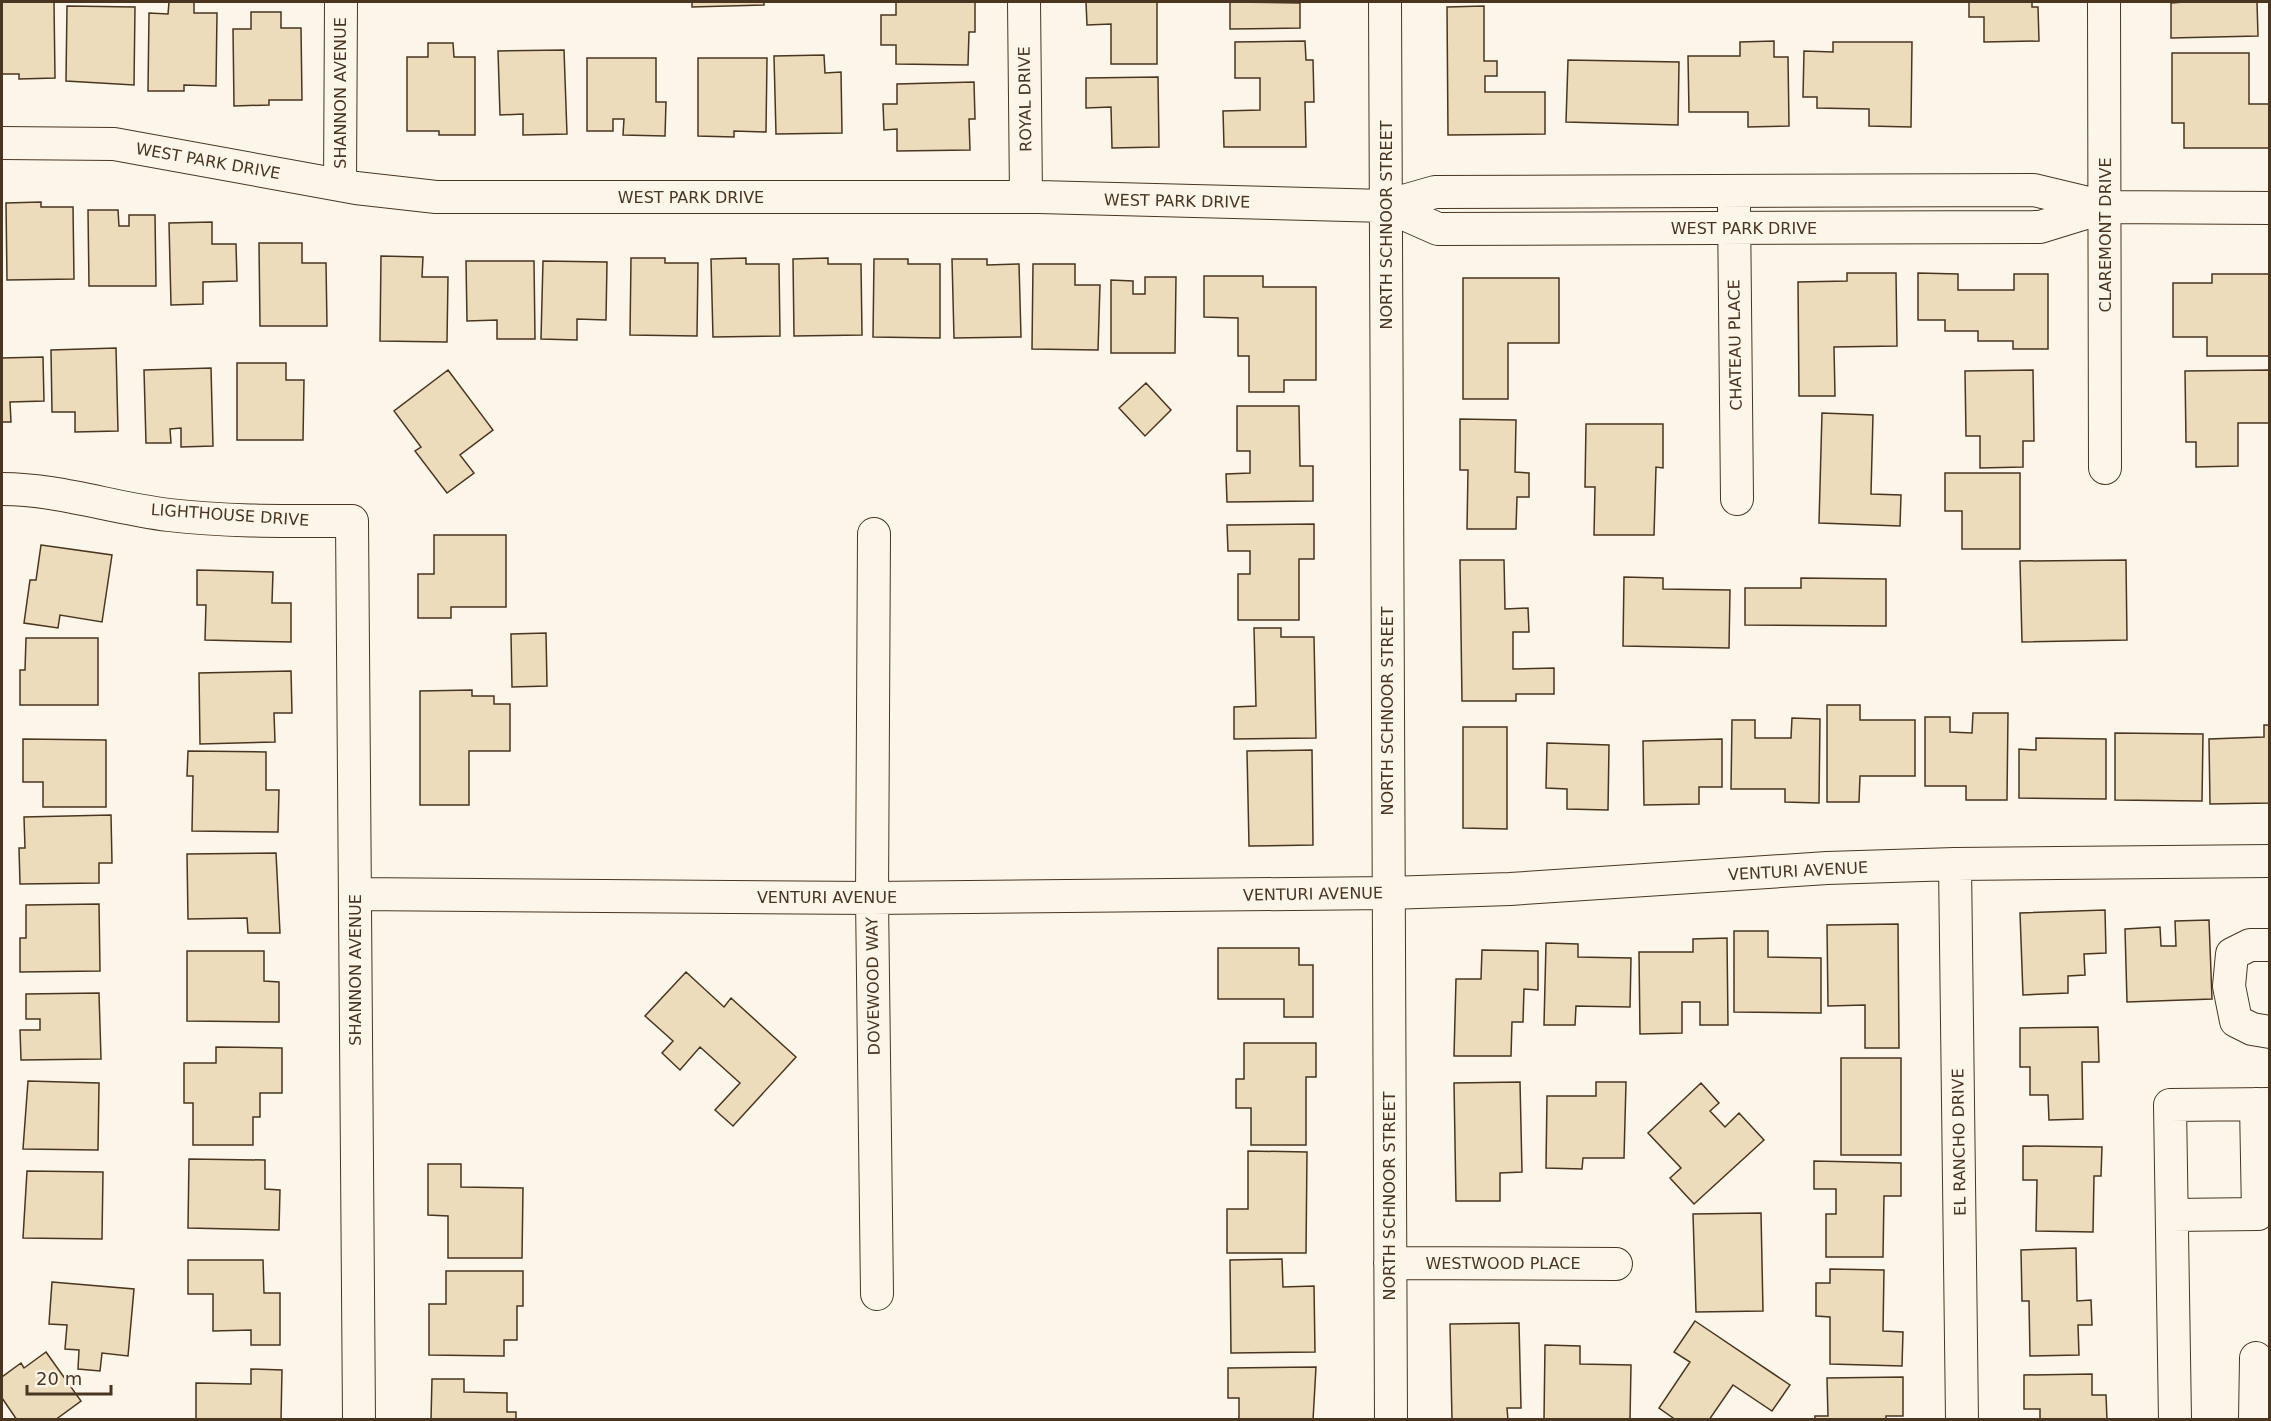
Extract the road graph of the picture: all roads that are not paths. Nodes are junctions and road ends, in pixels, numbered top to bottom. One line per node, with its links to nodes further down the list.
1 (341, 2): 6 (street, SHANNON AVENUE)
2 (1024, 2): 8 (street, ROYAL DRIVE)
3 (1385, 2): 9 (street, NORTH SCHNOOR STREET)
4 (2103, 2): 10 (street, CLAREMONT DRIVE)
5 (2, 144): 6 (street, WEST PARK DRIVE)
6 (340, 185): 8 (street, WEST PARK DRIVE)
7 (1734, 191): 9 (street, WEST PARK DRIVE); 10 (street, WEST PARK DRIVE); 12 (street, CHATEAU PLACE)
8 (1026, 197): 9 (street, WEST PARK DRIVE)
9 (1386, 206): 12 (street, WEST PARK DRIVE); 20 (street, NORTH SCHNOOR STREET)
10 (2105, 207): 11 (street, WEST PARK DRIVE); 12 (street, WEST PARK DRIVE); 13 (street, CLAREMONT DRIVE)
11 (2270, 208)
12 (1734, 228): 15 (street, CHATEAU PLACE)
13 (2105, 468)
14 (2, 489): 16 (street, LIGHTHOUSE DRIVE)
15 (1737, 499)
16 (352, 521): 21 (street, SHANNON AVENUE)
17 (874, 534): 22 (street, DOVEWOOD WAY)
18 (2270, 861): 19 (street, VENTURI AVENUE)
19 (1955, 864): 20 (street, VENTURI AVENUE); 33 (street, EL RANCHO DRIVE)
20 (1388, 893): 22 (street, VENTURI AVENUE); 27 (street, NORTH SCHNOOR STREET)
21 (355, 894): 22 (street, VENTURI AVENUE); 31 (street, SHANNON AVENUE)
22 (872, 898): 29 (street, DOVEWOOD WAY)
23 (2270, 945): 24 (street)
24 (2261, 1030)
25 (2263, 1104): 26 (street); 26 (street)
26 (2172, 1215): 34 (street)
27 (1390, 1263): 28 (street, WESTWOOD PLACE); 32 (street, NORTH SCHNOOR STREET)
28 (1616, 1264)
29 (877, 1293)
30 (2256, 1358): 35 (street)
31 (359, 1419)
32 (1391, 1419)
33 (1962, 1419)
34 (2175, 1419)
35 (2255, 1419)

